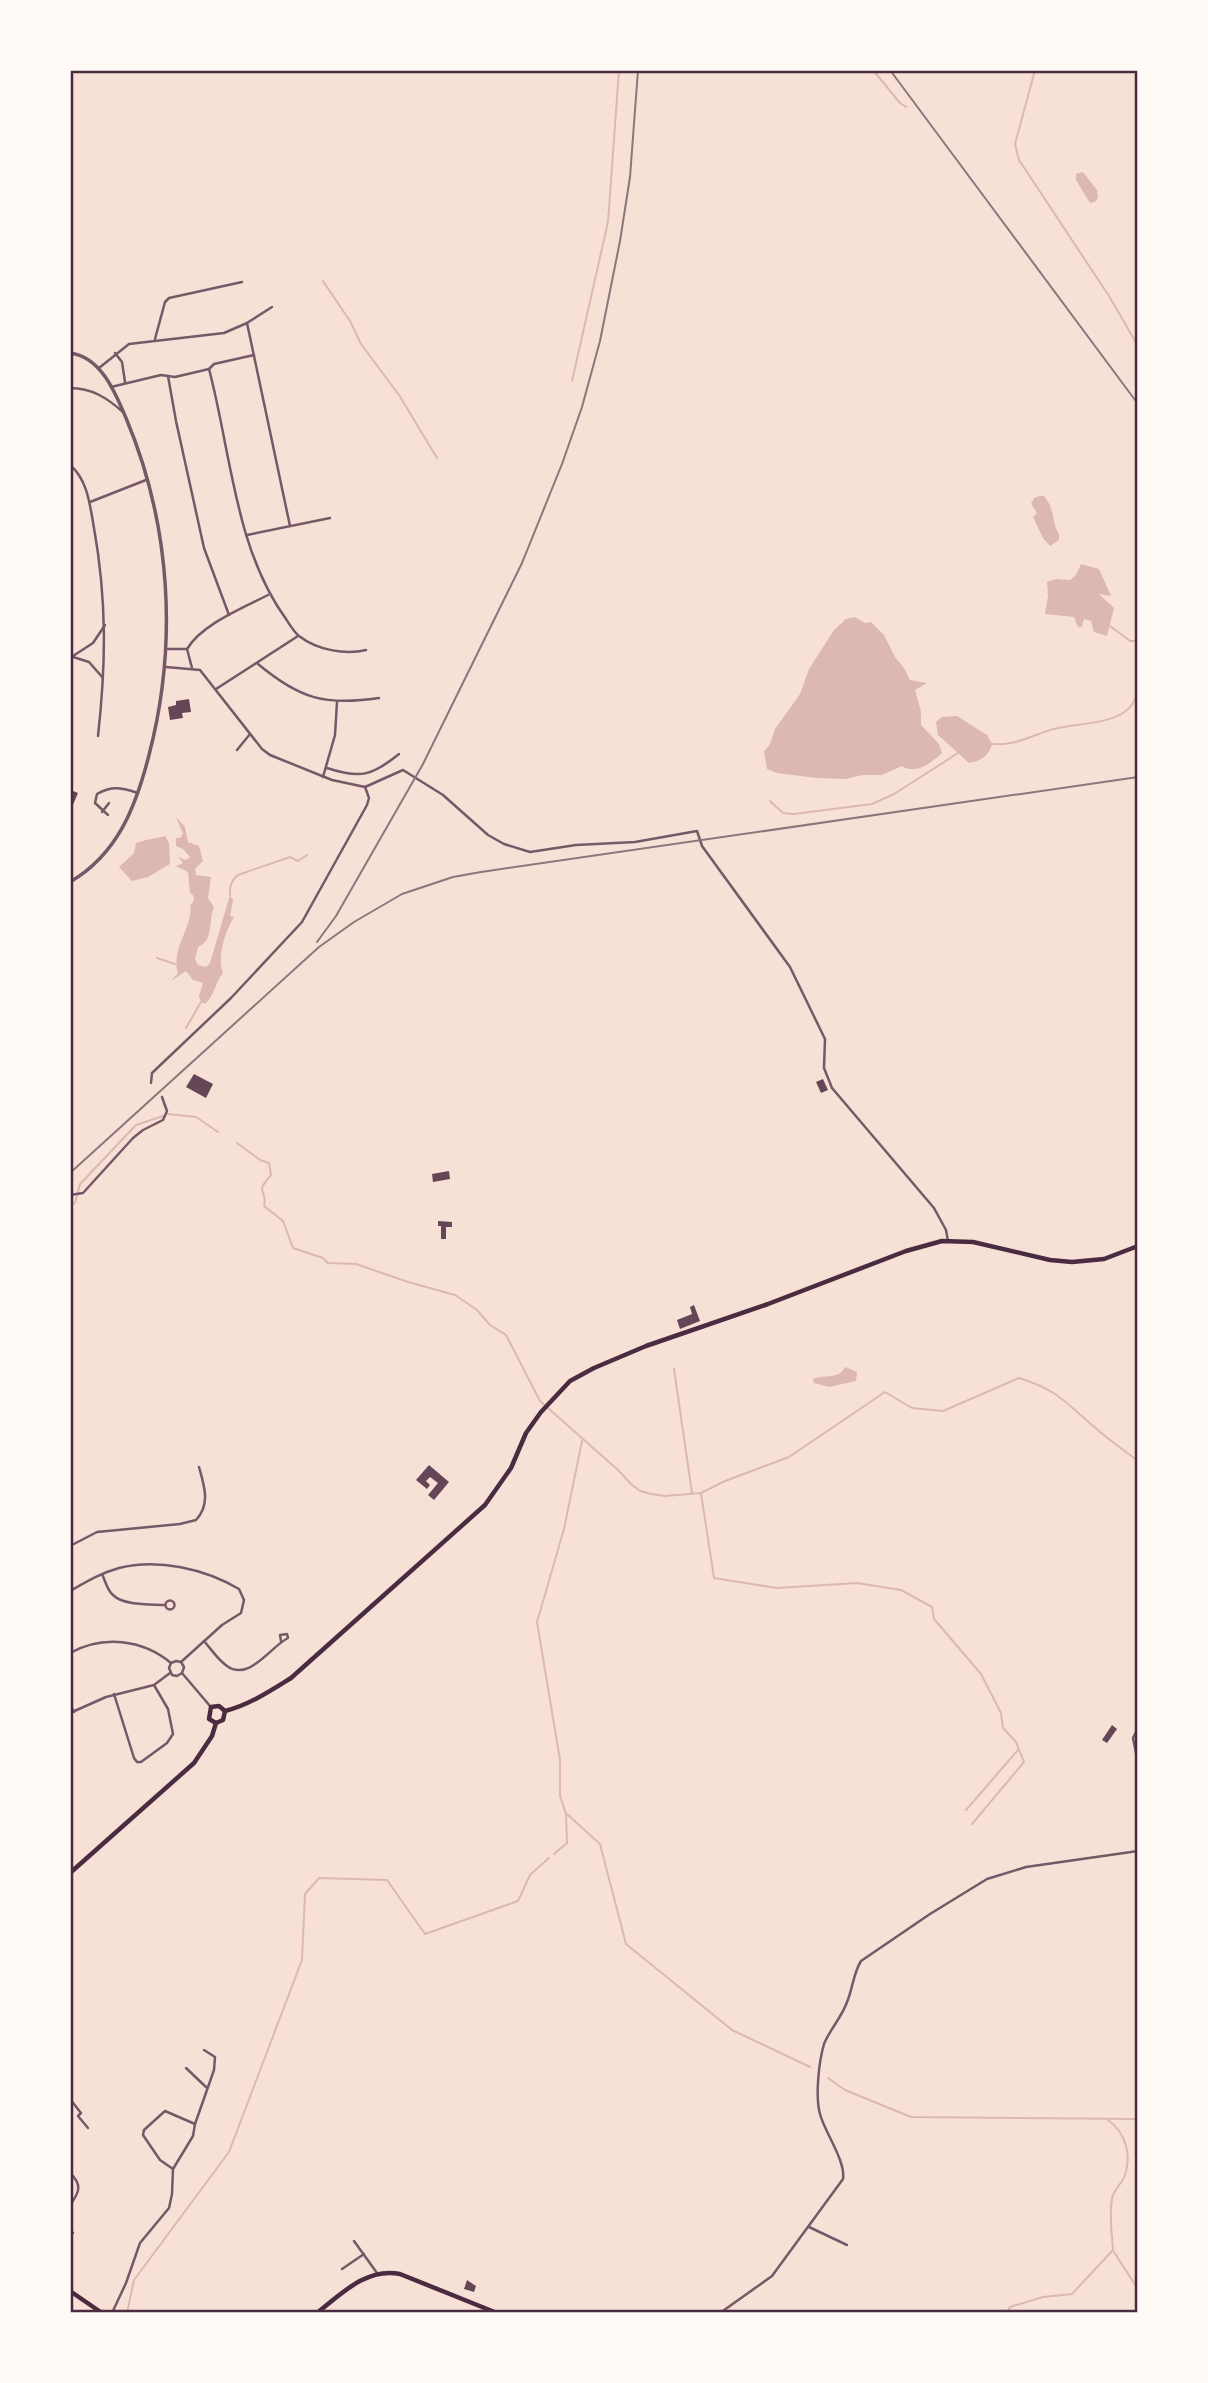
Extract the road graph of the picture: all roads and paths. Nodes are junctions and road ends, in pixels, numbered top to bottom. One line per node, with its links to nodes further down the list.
1 (242, 282): 4 (street)
2 (272, 307): 3 (street)
3 (247, 323): 4 (street); 7 (street)
4 (155, 340): 6 (street)
5 (70, 353): 8 (street)
6 (115, 353): 8 (street); 11 (street)
7 (254, 355): 9 (street); 19 (street)
8 (99, 368): 12 (street)
9 (209, 369): 10 (street); 20 (street)
10 (169, 376): 11 (street); 22 (street)
11 (125, 383): 12 (street)
12 (111, 387): 14 (street)
13 (70, 388): 14 (street)
14 (124, 412): 16 (street)
15 (70, 465): 17 (street)
16 (146, 480): 17 (street); 25 (street)
17 (90, 502): 23 (street)
18 (330, 518): 19 (street)
19 (290, 526): 20 (street)
20 (247, 535): 21 (street)
21 (268, 595): 22 (street); 24 (street)
22 (229, 615): 27 (street)
23 (106, 624): 28 (street); 32 (street)
24 (298, 636): 26 (street); 29 (street)
25 (167, 649): 27 (street); 30 (street)
26 (366, 650)
27 (188, 651): 31 (street)
28 (72, 656): 32 (street)
29 (258, 664): 33 (street); 35 (street)
30 (166, 667): 31 (street); 43 (street)
31 (192, 668): 33 (street)
32 (104, 679): 37 (street)
33 (216, 689): 36 (street)
34 (379, 698): 35 (street)
35 (337, 701): 40 (street)
36 (250, 734): 38 (street); 41 (street)
37 (98, 736)
38 (237, 750)
39 (399, 754): 40 (street)
40 (327, 768): 41 (street)
41 (323, 777): 42 (street)
42 (365, 787): 48 (street); 51 (street)
43 (138, 793): 45 (street); 47 (street)
44 (109, 803): 45 (street)
45 (103, 812): 46 (street)
46 (108, 815)
47 (70, 882)
48 (151, 1083)
49 (162, 1097): 50 (street)
50 (70, 1195)
51 (948, 1241): 52 (main road); 69 (main road)
52 (1138, 1246)
53 (199, 1467): 54 (street)
54 (70, 1546)
55 (102, 1574): 56 (street); 57 (street); 58 (street)
56 (70, 1591)
57 (165, 1605)
58 (204, 1641): 59 (street); 61 (street)
59 (281, 1641)
60 (70, 1653): 62 (street)
61 (181, 1662): 62 (street); 64 (street)
62 (171, 1663): 63 (street)
63 (170, 1673): 64 (street); 65 (street)
64 (183, 1673): 68 (street)
65 (154, 1685): 66 (street); 66 (street)
66 (114, 1694): 70 (street)
67 (70, 1704): 70 (street)
68 (211, 1707): 69 (main road); 71 (main road)
69 (225, 1711): 71 (main road)
70 (72, 1713)
71 (216, 1723): 75 (main road)
72 (1138, 1728): 73 (street)
73 (1138, 1763)
74 (1138, 1852): 87 (street)
75 (70, 1873)
76 (204, 2050): 78 (street)
77 (223, 2053): 78 (street)
78 (215, 2057): 80 (street)
79 (186, 2068): 80 (street)
80 (208, 2088): 82 (street)
81 (70, 2099): 83 (street)
82 (195, 2124): 84 (street); 84 (street)
83 (88, 2128)
84 (173, 2169): 95 (street)
85 (70, 2173): 86 (street)
86 (70, 2205)
87 (809, 2227): 89 (street); 98 (street)
88 (354, 2241): 90 (street)
89 (847, 2245)
90 (364, 2254): 91 (street); 92 (street)
91 (342, 2269)
92 (378, 2273): 96 (main road); 97 (main road)
93 (70, 2291): 94 (main road)
94 (102, 2313)
95 (112, 2313)
96 (317, 2313)
97 (497, 2313)
98 (720, 2313)

